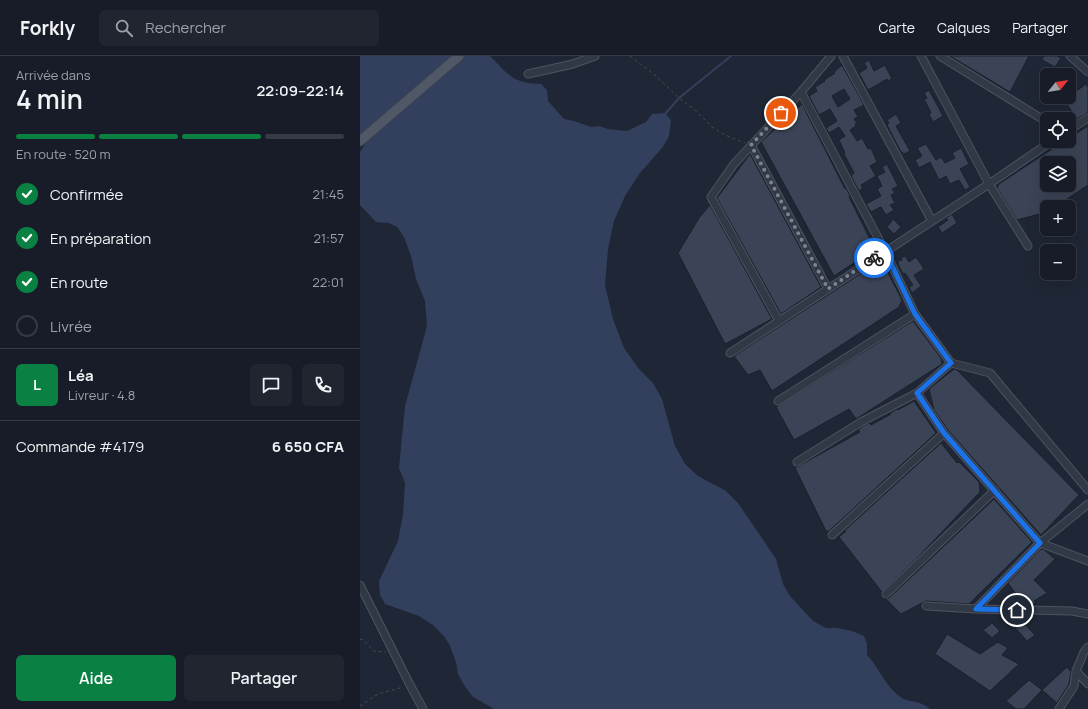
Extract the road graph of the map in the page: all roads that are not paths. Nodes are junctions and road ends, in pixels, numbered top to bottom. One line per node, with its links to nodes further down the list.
1 (459, 56): 16 (main road)
2 (570, 56): 9 (street)
3 (595, 56): 9 (street)
4 (831, 56): 12 (street)
5 (843, 56): 20 (street)
6 (921, 56): 19 (street)
7 (940, 56): 13 (street)
8 (1070, 56): 10 (street)
9 (573, 64): 11 (street)
10 (1088, 72)
11 (528, 74)
12 (801, 92): 17 (street); 22 (street)
13 (1040, 118)
14 (1088, 118): 15 (street)
15 (1076, 126)
16 (360, 141)
17 (751, 145): 23 (street); 25 (street)
18 (1042, 148): 19 (street)
19 (989, 184): 20 (street); 21 (street)
20 (932, 221): 22 (street)
21 (1028, 246)
22 (885, 251): 23 (street); 24 (street)
23 (828, 289): 25 (street)
24 (915, 314): 27 (street); 29 (street)
25 (779, 321): 26 (street)
26 (730, 353)
27 (951, 363): 28 (street); 33 (street)
28 (917, 393): 30 (street); 31 (street)
29 (778, 401)
30 (944, 433): 32 (street); 35 (street)
31 (797, 462)
32 (995, 490): 36 (street); 39 (street)
33 (1088, 490)
34 (1088, 504): 36 (street)
35 (832, 535)
36 (1040, 543): 37 (street); 41 (street)
37 (1088, 561)
38 (360, 585): 46 (street)
39 (886, 594)
40 (926, 606): 41 (street)
41 (976, 609): 42 (street)
42 (1088, 614)
43 (1088, 647): 44 (street)
44 (1076, 671): 45 (street); 47 (street)
45 (1088, 684)
46 (423, 709)
47 (1059, 709)

